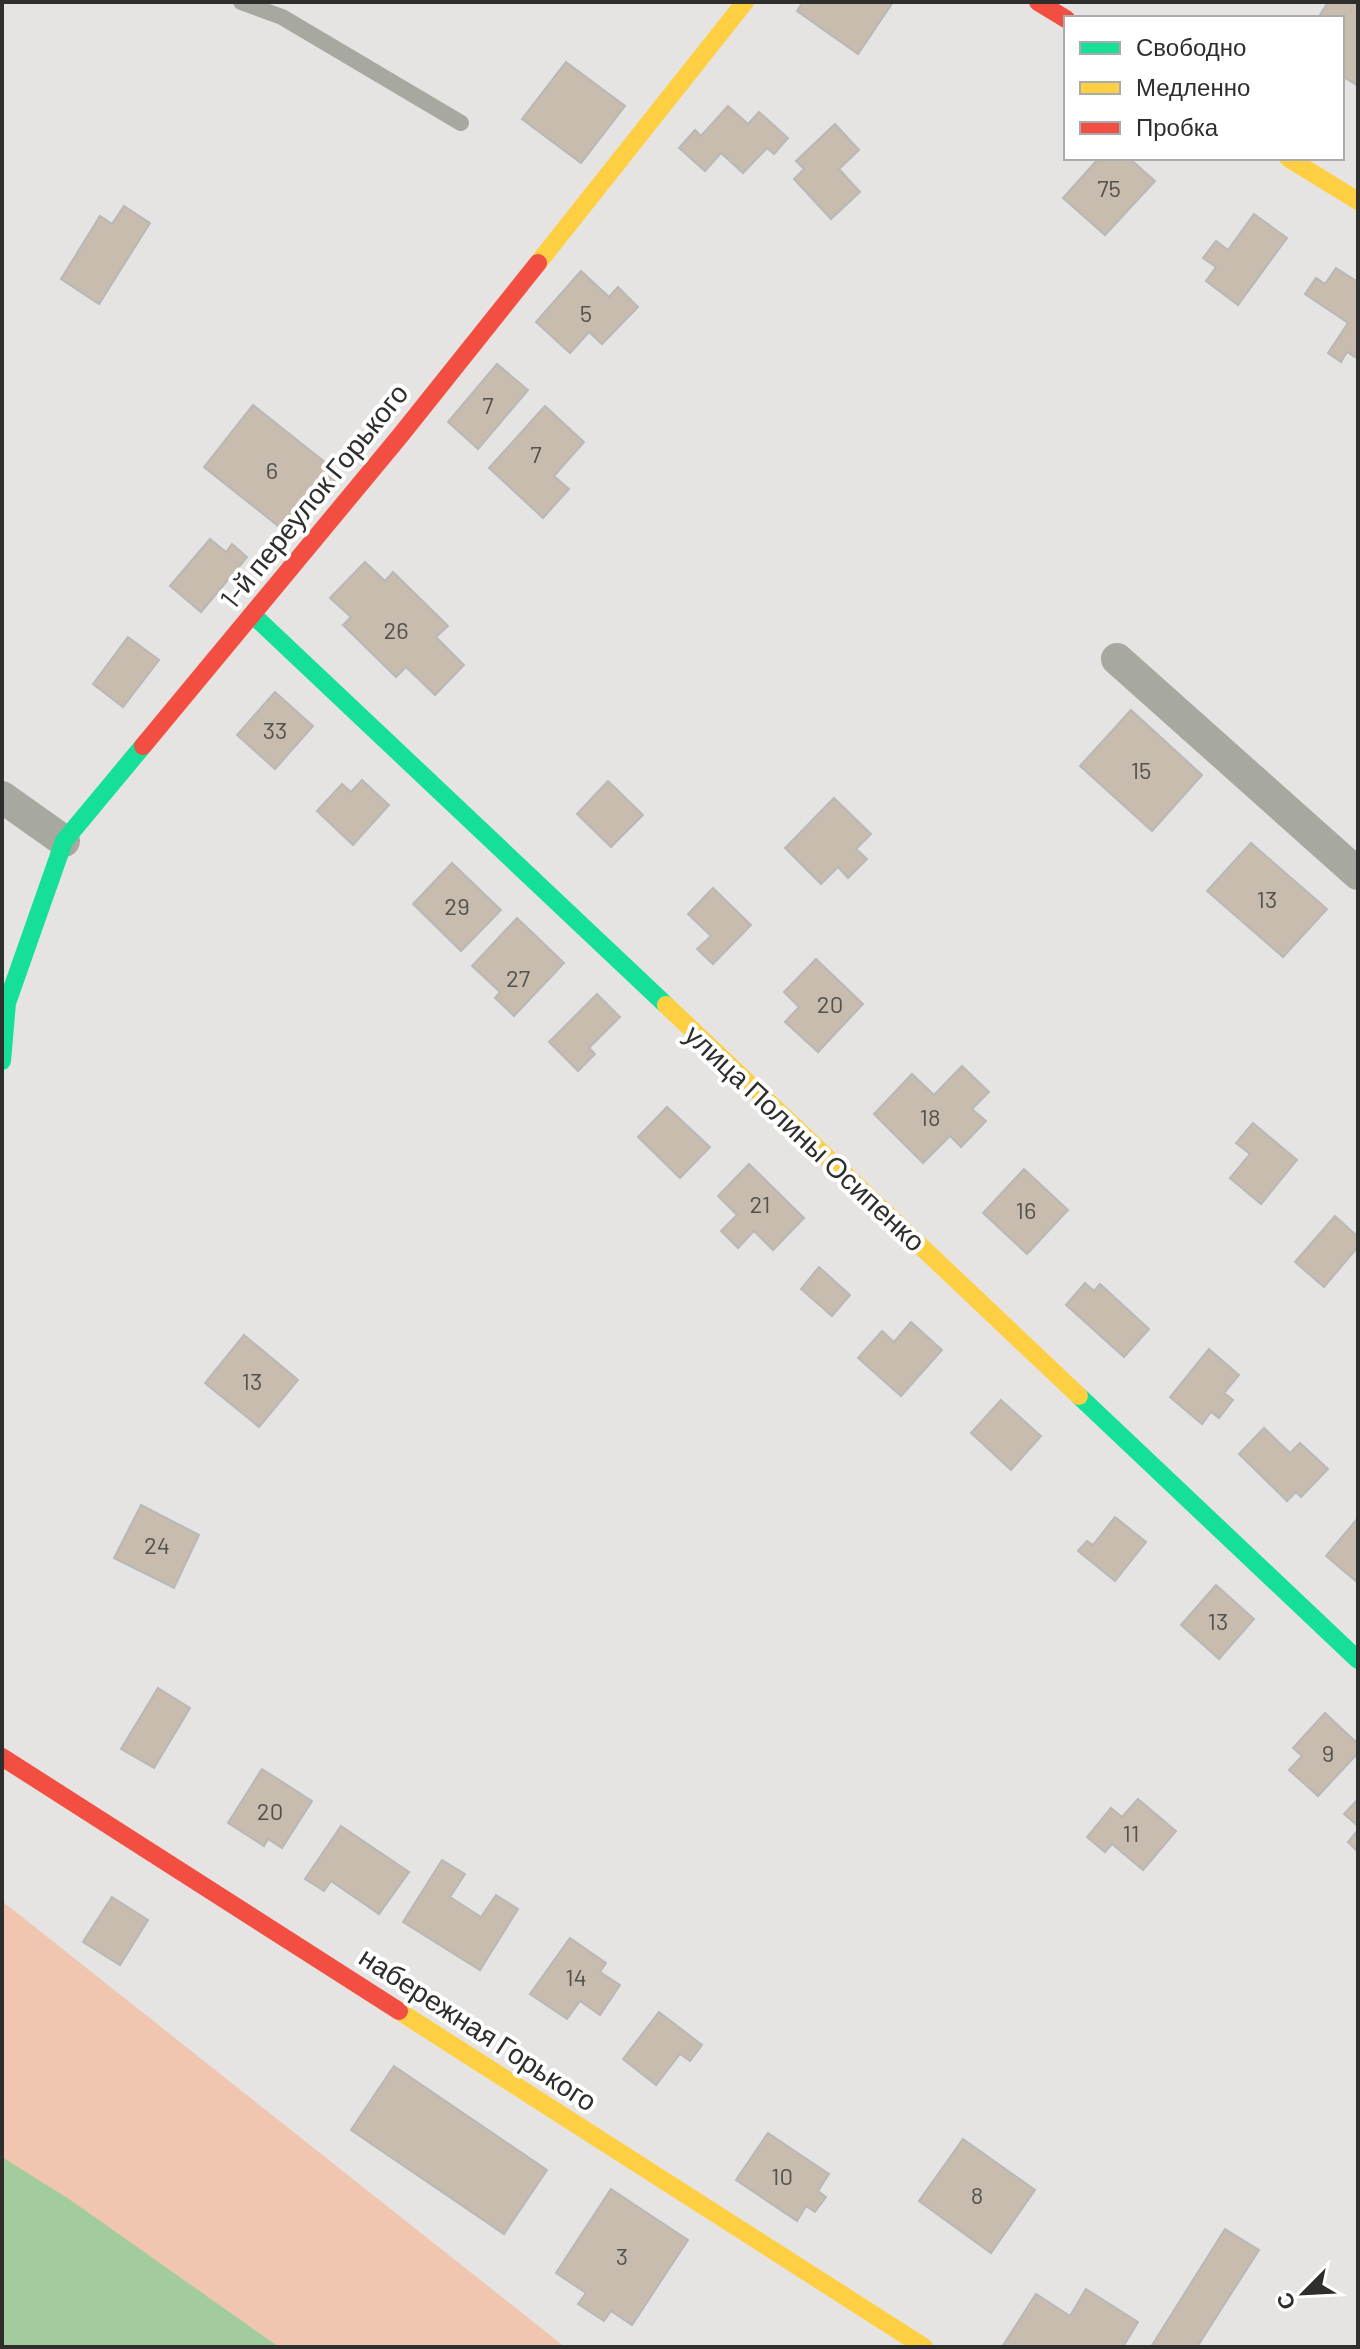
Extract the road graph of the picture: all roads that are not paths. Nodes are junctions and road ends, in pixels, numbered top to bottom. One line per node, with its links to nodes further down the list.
1 (241, 2): 4 (lane)
2 (745, 2): 9 (street, 1-й переулок Горького)
3 (1038, 2): 5 (street)
4 (285, 10): 6 (lane)
5 (1064, 18)
6 (461, 123)
7 (1291, 160): 8 (street)
8 (1358, 201)
9 (253, 615): 12 (street, 1-й переулок Горького); 15 (street, улица Полины Осипенко)
10 (1117, 659): 13 (street)
11 (2, 797): 12 (street)
12 (64, 841): 14 (street, 1-й переулок Горького)
13 (1358, 874)
14 (2, 1061)
15 (1358, 1660)
16 (2, 1757): 17 (street, набережная Горького)
17 (924, 2347)

